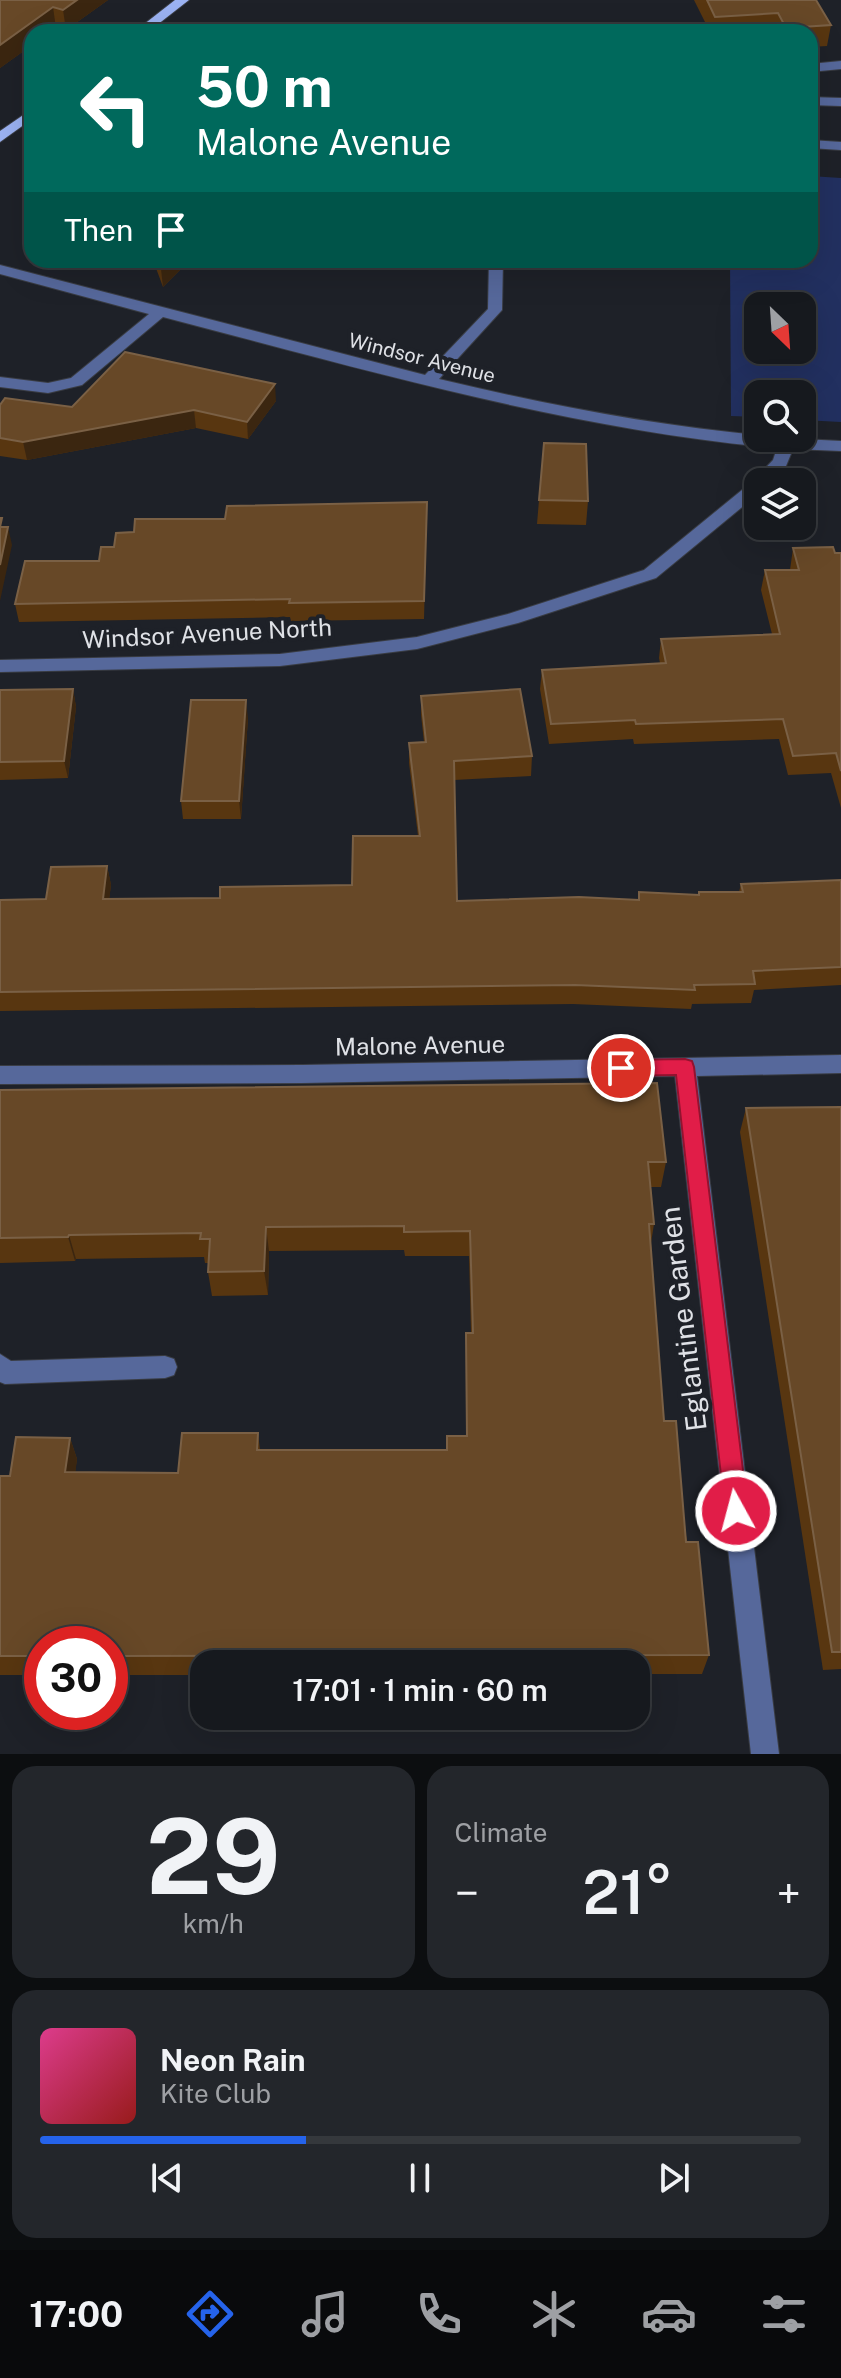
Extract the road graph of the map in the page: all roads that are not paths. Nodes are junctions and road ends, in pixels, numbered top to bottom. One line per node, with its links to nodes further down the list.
1 (183, 0): 2 (main road)
2 (151, 24)
3 (841, 65): 4 (street)
4 (818, 67)
5 (818, 101): 6 (street)
6 (841, 102)
7 (24, 119): 8 (main road)
8 (0, 138)
9 (818, 145): 10 (street)
10 (841, 146)
11 (496, 268): 14 (street)
12 (0, 269): 13 (street, Windsor Avenue)
13 (159, 313): 14 (street, Windsor Avenue); 15 (street)
14 (428, 381): 16 (street, Windsor Avenue)
15 (0, 382)
16 (744, 440)
17 (816, 446): 18 (street, Windsor Avenue)
18 (841, 446)
19 (744, 497): 20 (street, Windsor Avenue North)
20 (0, 666)
21 (841, 1064): 22 (street, Malone Avenue)
22 (685, 1067): 23 (street, Malone Avenue); 26 (street, Eglantine Garden)
23 (1, 1078)
24 (0, 1365): 25 (street)
25 (165, 1367)
26 (765, 1754)

